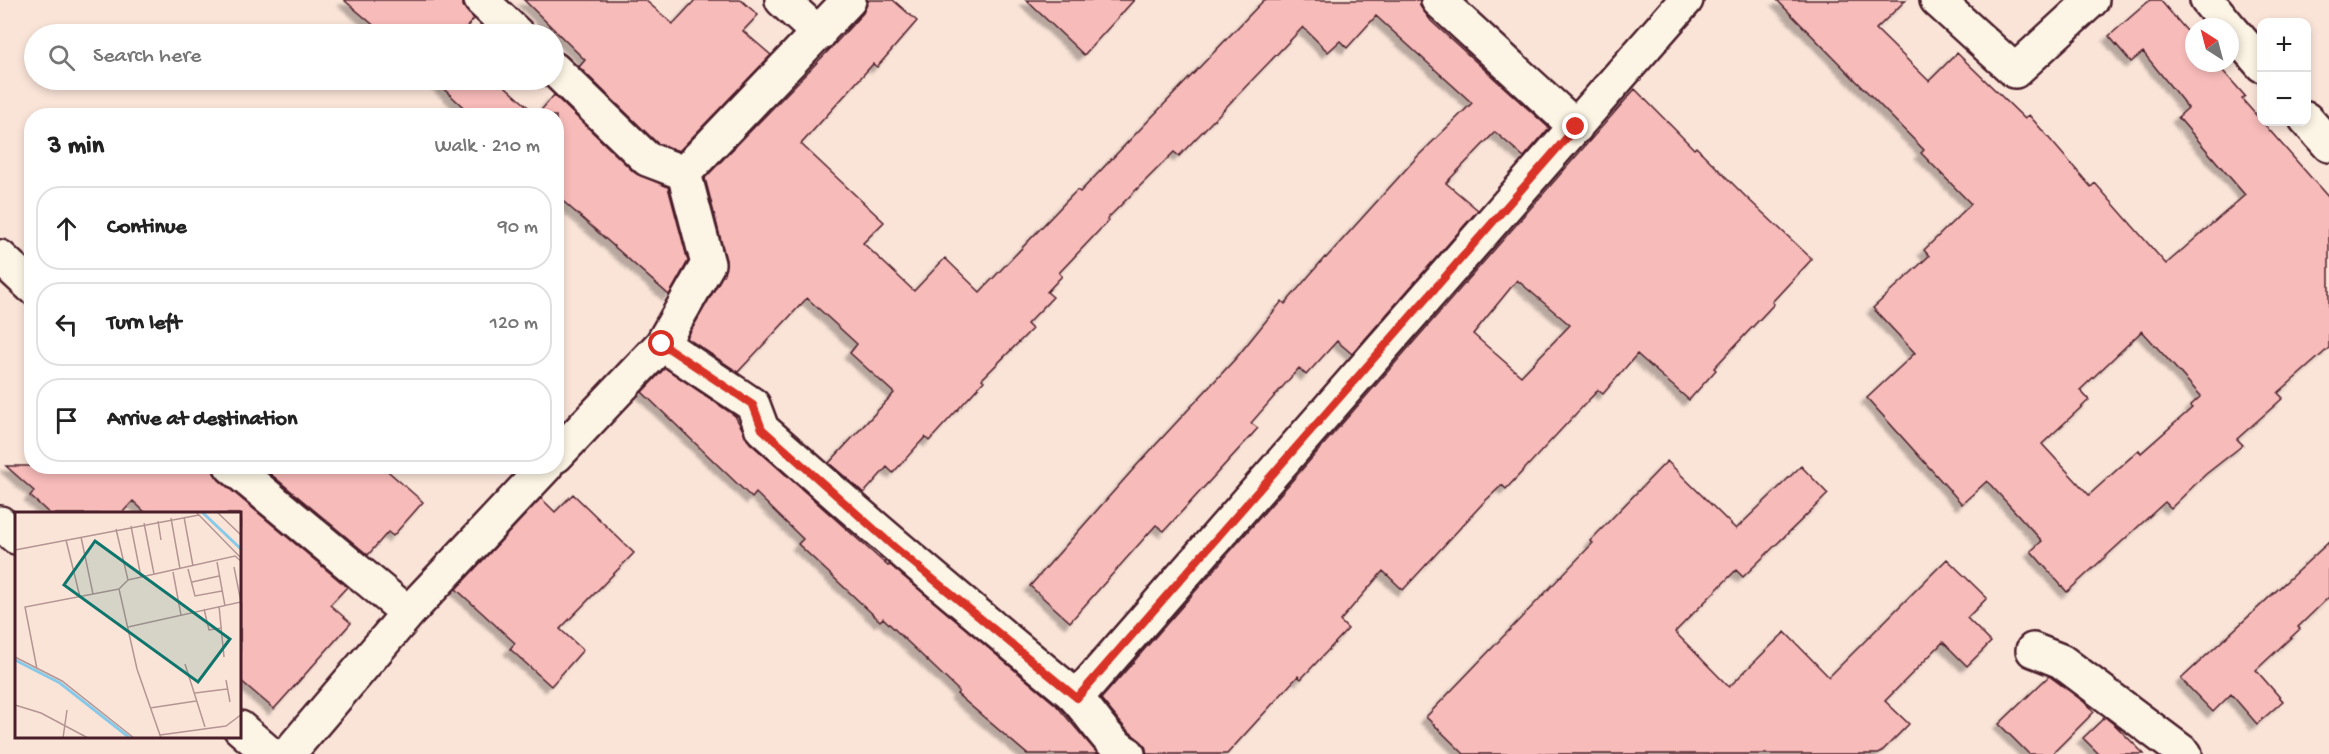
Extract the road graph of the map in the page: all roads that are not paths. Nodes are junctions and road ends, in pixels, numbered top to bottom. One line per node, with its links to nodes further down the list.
1 (481, 0): 10 (street)
2 (782, 0): 11 (street)
3 (849, 0): 11 (street)
4 (1438, 0): 16 (street)
5 (1686, 0): 16 (street)
6 (1937, 0): 7 (street)
7 (2092, 0)
8 (2206, 0): 9 (street)
9 (2222, 18)
10 (506, 24)
11 (819, 34): 18 (street)
12 (2239, 38): 13 (street)
13 (2257, 59)
14 (564, 79): 18 (street)
15 (2311, 124): 17 (street)
16 (1576, 127): 29 (street)
17 (2329, 146)
18 (684, 173): 21 (street)
19 (0, 257): 20 (street)
20 (24, 280)
21 (662, 344): 22 (street); 29 (street)
22 (564, 448)
23 (241, 474): 27 (street)
24 (538, 474): 27 (street)
25 (0, 523): 26 (street)
26 (15, 536)
27 (408, 613): 32 (street)
28 (2033, 650): 34 (street)
29 (1077, 698): 33 (street)
30 (242, 730): 31 (street)
31 (270, 754)
32 (288, 754)
33 (1128, 754)
34 (2185, 754)

